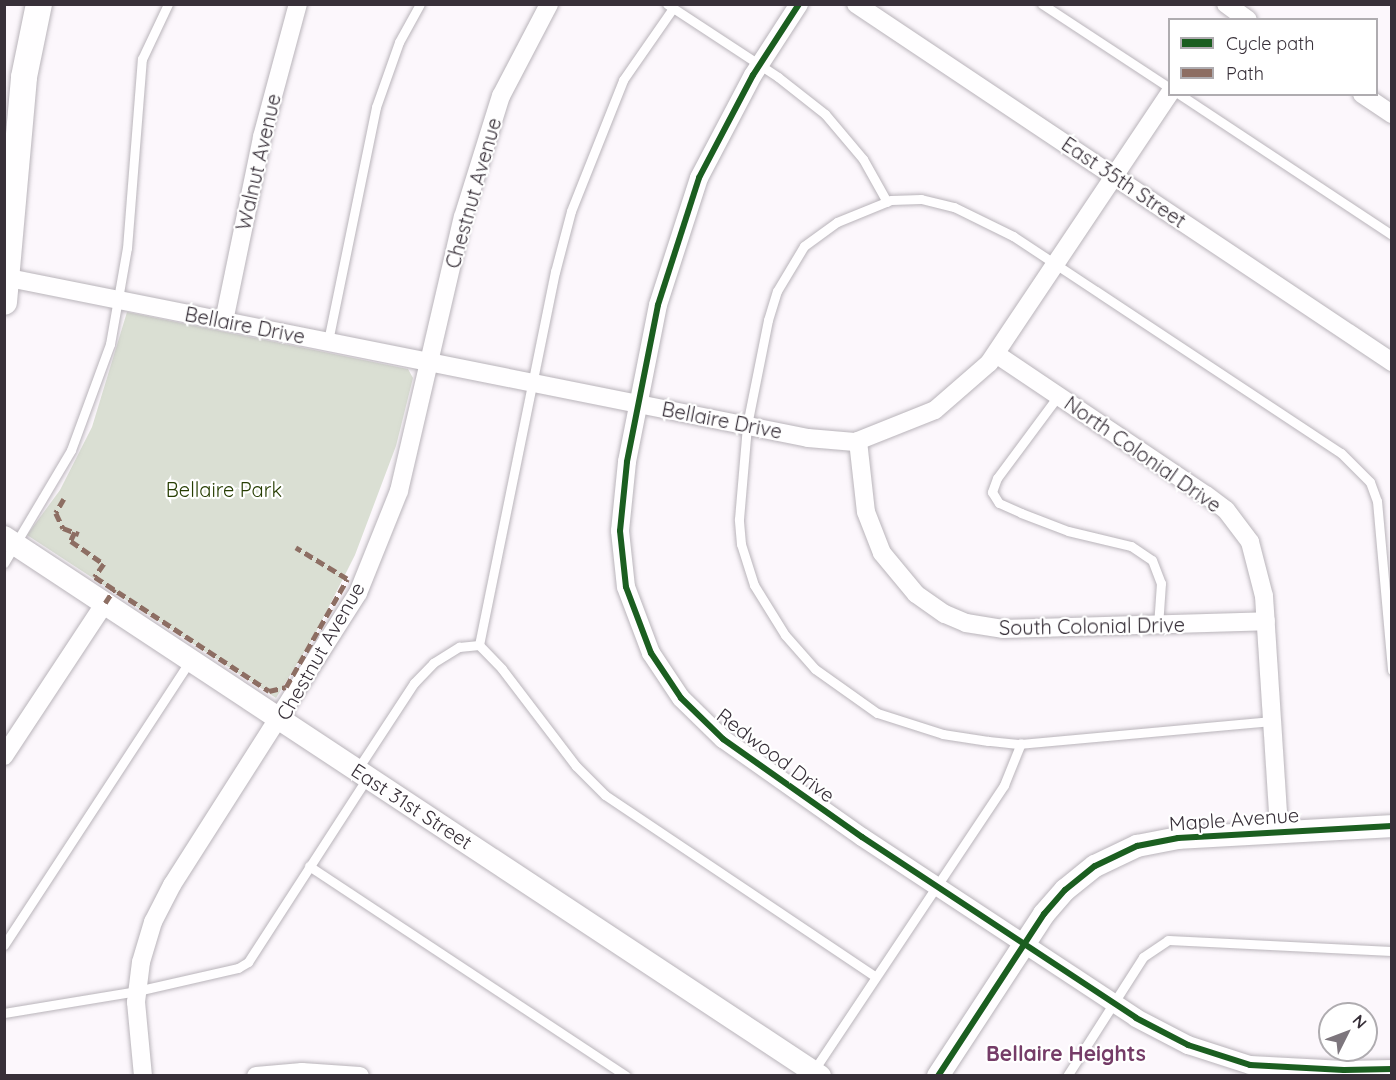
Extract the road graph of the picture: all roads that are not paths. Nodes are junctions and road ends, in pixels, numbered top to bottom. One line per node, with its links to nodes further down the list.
1 (39, 4): 22 (main road)
2 (168, 4): 23 (lane)
3 (298, 4): 24 (street, Walnut Avenue)
4 (420, 4): 25 (lane)
5 (549, 4): 27 (street, Chestnut Avenue)
6 (800, 4): 12 (street, Redwood Drive)
7 (856, 4): 18 (street, East 35th Street)
8 (1042, 4): 13 (lane)
9 (670, 7): 12 (lane); 29 (lane)
10 (1225, 9): 11 (street)
11 (1244, 18)
12 (760, 65): 19 (lane); 31 (street, Redwood Drive)
13 (1168, 90)
14 (1168, 94): 18 (street, Bellaire Drive)
15 (1182, 96): 20 (lane)
16 (1365, 96): 17 (street)
17 (1392, 114)
18 (1114, 175): 21 (street, Bellaire Drive); 28 (street, East 35th Street)
19 (887, 202): 21 (lane); 32 (lane)
20 (1392, 235)
21 (1056, 264): 26 (street, Bellaire Drive); 40 (lane)
22 (7, 290): 23 (street, Bellaire Drive)
23 (118, 300): 24 (street, Bellaire Drive); 34 (lane)
24 (224, 321): 25 (street, Bellaire Drive)
25 (328, 341): 27 (street, Bellaire Drive)
26 (996, 354): 30 (street, North Colonial Drive); 33 (street, Bellaire Drive)
27 (431, 362): 29 (street, Bellaire Drive); 41 (street, Chestnut Avenue)
28 (1392, 362)
29 (533, 382): 31 (street, Bellaire Drive); 38 (lane)
30 (1058, 396): 36 (street, North Colonial Drive); 37 (lane)
31 (638, 404): 32 (street, Bellaire Drive); 49 (street, Redwood Drive)
32 (747, 425): 33 (street, Bellaire Drive); 43 (lane)
33 (858, 441): 37 (street, South Colonial Drive)
34 (9, 548): 35 (street, East 31st Street)
35 (105, 603): 39 (street, East 31st Street); 44 (street)
36 (1266, 621): 37 (street, South Colonial Drive); 42 (street, North Colonial Drive)
37 (1158, 626)
38 (479, 645): 45 (lane); 53 (lane)
39 (191, 660): 41 (street, East 31st Street); 51 (lane)
40 (1392, 670)
41 (281, 719): 45 (street, East 31st Street); 54 (street, Chestnut Avenue)
42 (1272, 721): 43 (lane); 47 (street, North Colonial Drive)
43 (1021, 743): 49 (lane)
44 (4, 756)
45 (363, 773): 48 (lane); 58 (street, East 31st Street)
46 (1392, 826): 47 (street, Maple Avenue)
47 (1279, 831): 50 (street, Maple Avenue)
48 (309, 866): 54 (lane); 62 (lane)
49 (936, 886): 50 (street, Redwood Drive); 53 (lane)
50 (1023, 944): 55 (street, Redwood Drive); 63 (street, Maple Avenue)
51 (4, 945)
52 (1392, 951): 55 (lane)
53 (876, 976): 58 (lane)
54 (137, 991): 56 (lane); 59 (street, Chestnut Avenue)
55 (1113, 1005): 57 (street, Redwood Drive); 64 (lane)
56 (4, 1013)
57 (1392, 1069)
58 (816, 1073)
59 (143, 1076)
60 (256, 1076): 61 (street)
61 (360, 1076)
62 (627, 1076)
63 (938, 1076)
64 (1067, 1076)

